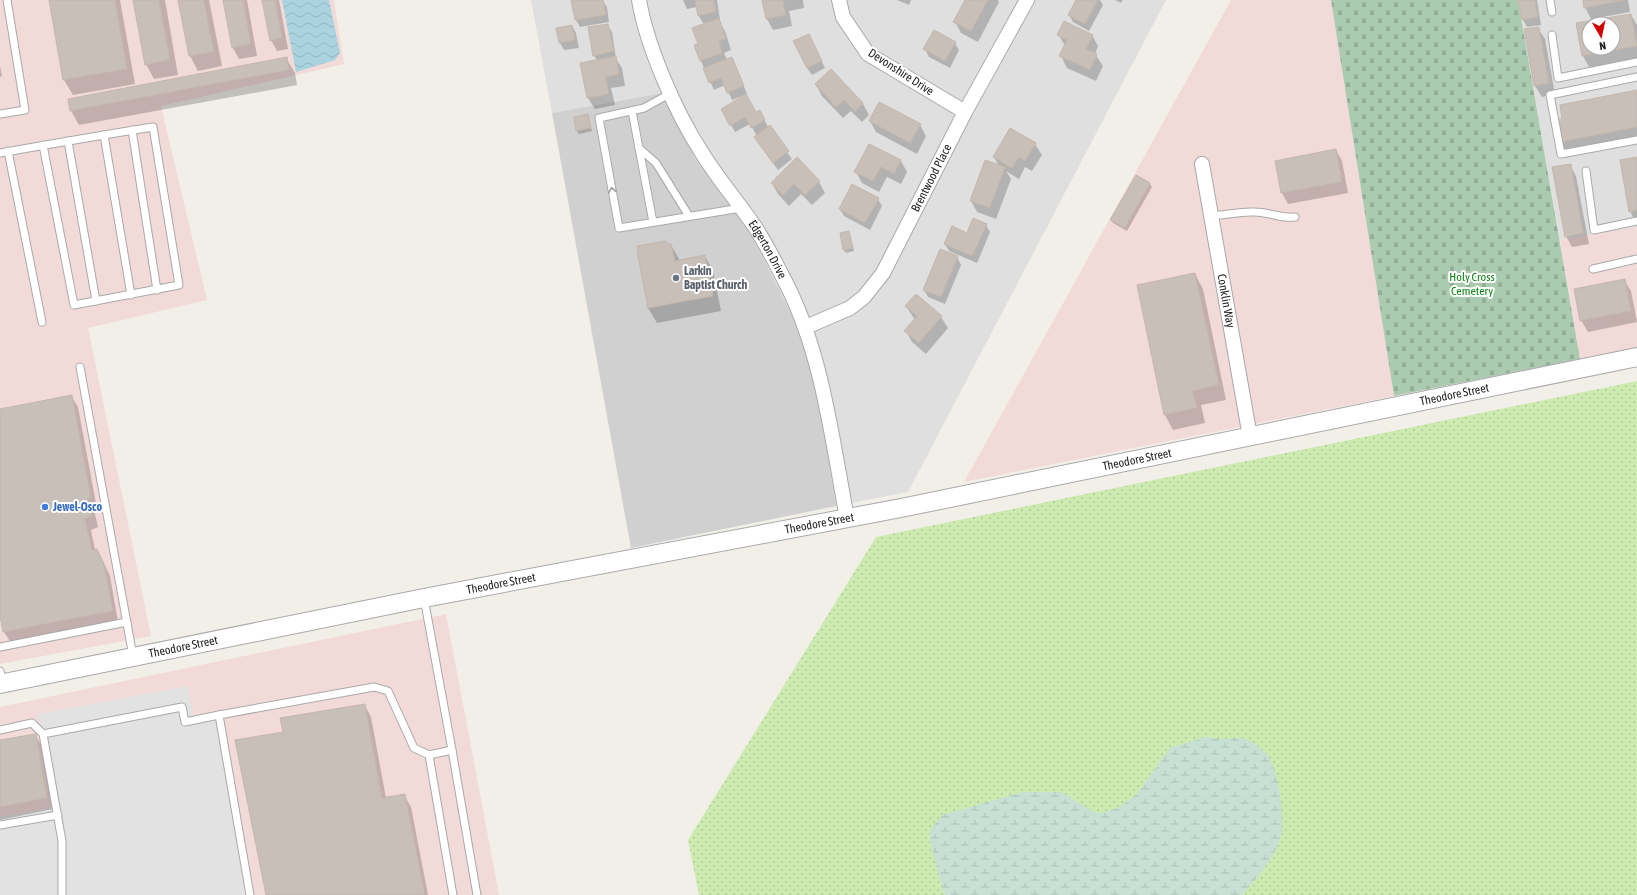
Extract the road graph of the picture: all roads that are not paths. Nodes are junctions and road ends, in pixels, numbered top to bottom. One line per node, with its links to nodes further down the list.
1 (7, 0): 13 (lane)
2 (639, 0): 10 (street, Edgerton Drive)
3 (838, 0): 12 (street, Devonshire Drive)
4 (1028, 0): 12 (street, Brentwood Place)
5 (1550, 0): 6 (lane)
6 (1552, 12)
7 (1552, 35): 8 (lane)
8 (1637, 62)
9 (1637, 77): 16 (lane)
10 (671, 93): 11 (lane); 24 (street, Edgerton Drive)
11 (632, 111): 19 (lane); 29 (lane, one-way to 11)
12 (965, 112): 36 (street, Brentwood Place)
13 (0, 114)
14 (132, 130): 15 (lane); 32 (lane); 32 (lane)
15 (104, 135): 17 (lane); 33 (lane)
16 (1637, 140)
17 (68, 141): 18 (lane); 34 (lane)
18 (43, 145): 20 (lane); 34 (lane)
19 (639, 147): 25 (lane); 29 (lane)
20 (8, 151): 21 (lane); 35 (lane)
21 (0, 153)
22 (1202, 164): 26 (street, Conklin Way)
23 (1586, 171): 28 (lane)
24 (741, 208): 25 (lane); 36 (street, Edgerton Drive)
25 (689, 216): 29 (lane)
26 (1211, 216): 27 (lane); 39 (street, Conklin Way)
27 (1295, 217)
28 (1637, 221)
29 (653, 222)
30 (1637, 260): 31 (lane)
31 (1593, 269)
32 (157, 290): 33 (lane)
33 (131, 295): 34 (lane)
34 (96, 301)
35 (42, 322)
36 (806, 327): 40 (street, Edgerton Drive)
37 (1637, 358): 39 (street, Theodore Street)
38 (80, 367): 42 (lane)
39 (1250, 437): 40 (street, Theodore Street)
40 (847, 518): 41 (street, Theodore Street)
41 (424, 598): 44 (street, Theodore Street); 49 (lane)
42 (127, 622): 43 (lane); 44 (lane)
43 (0, 647)
44 (134, 657): 45 (street, Theodore Street)
45 (1, 680)
46 (219, 715): 48 (lane); 50 (lane); 54 (lane)
47 (0, 730): 48 (lane)
48 (43, 734): 51 (lane)
49 (452, 750): 50 (lane); 56 (lane)
50 (429, 755): 55 (lane)
51 (58, 815): 52 (lane); 53 (lane)
52 (0, 825)
53 (62, 895)
54 (250, 895)
55 (453, 895)
56 (477, 895)

